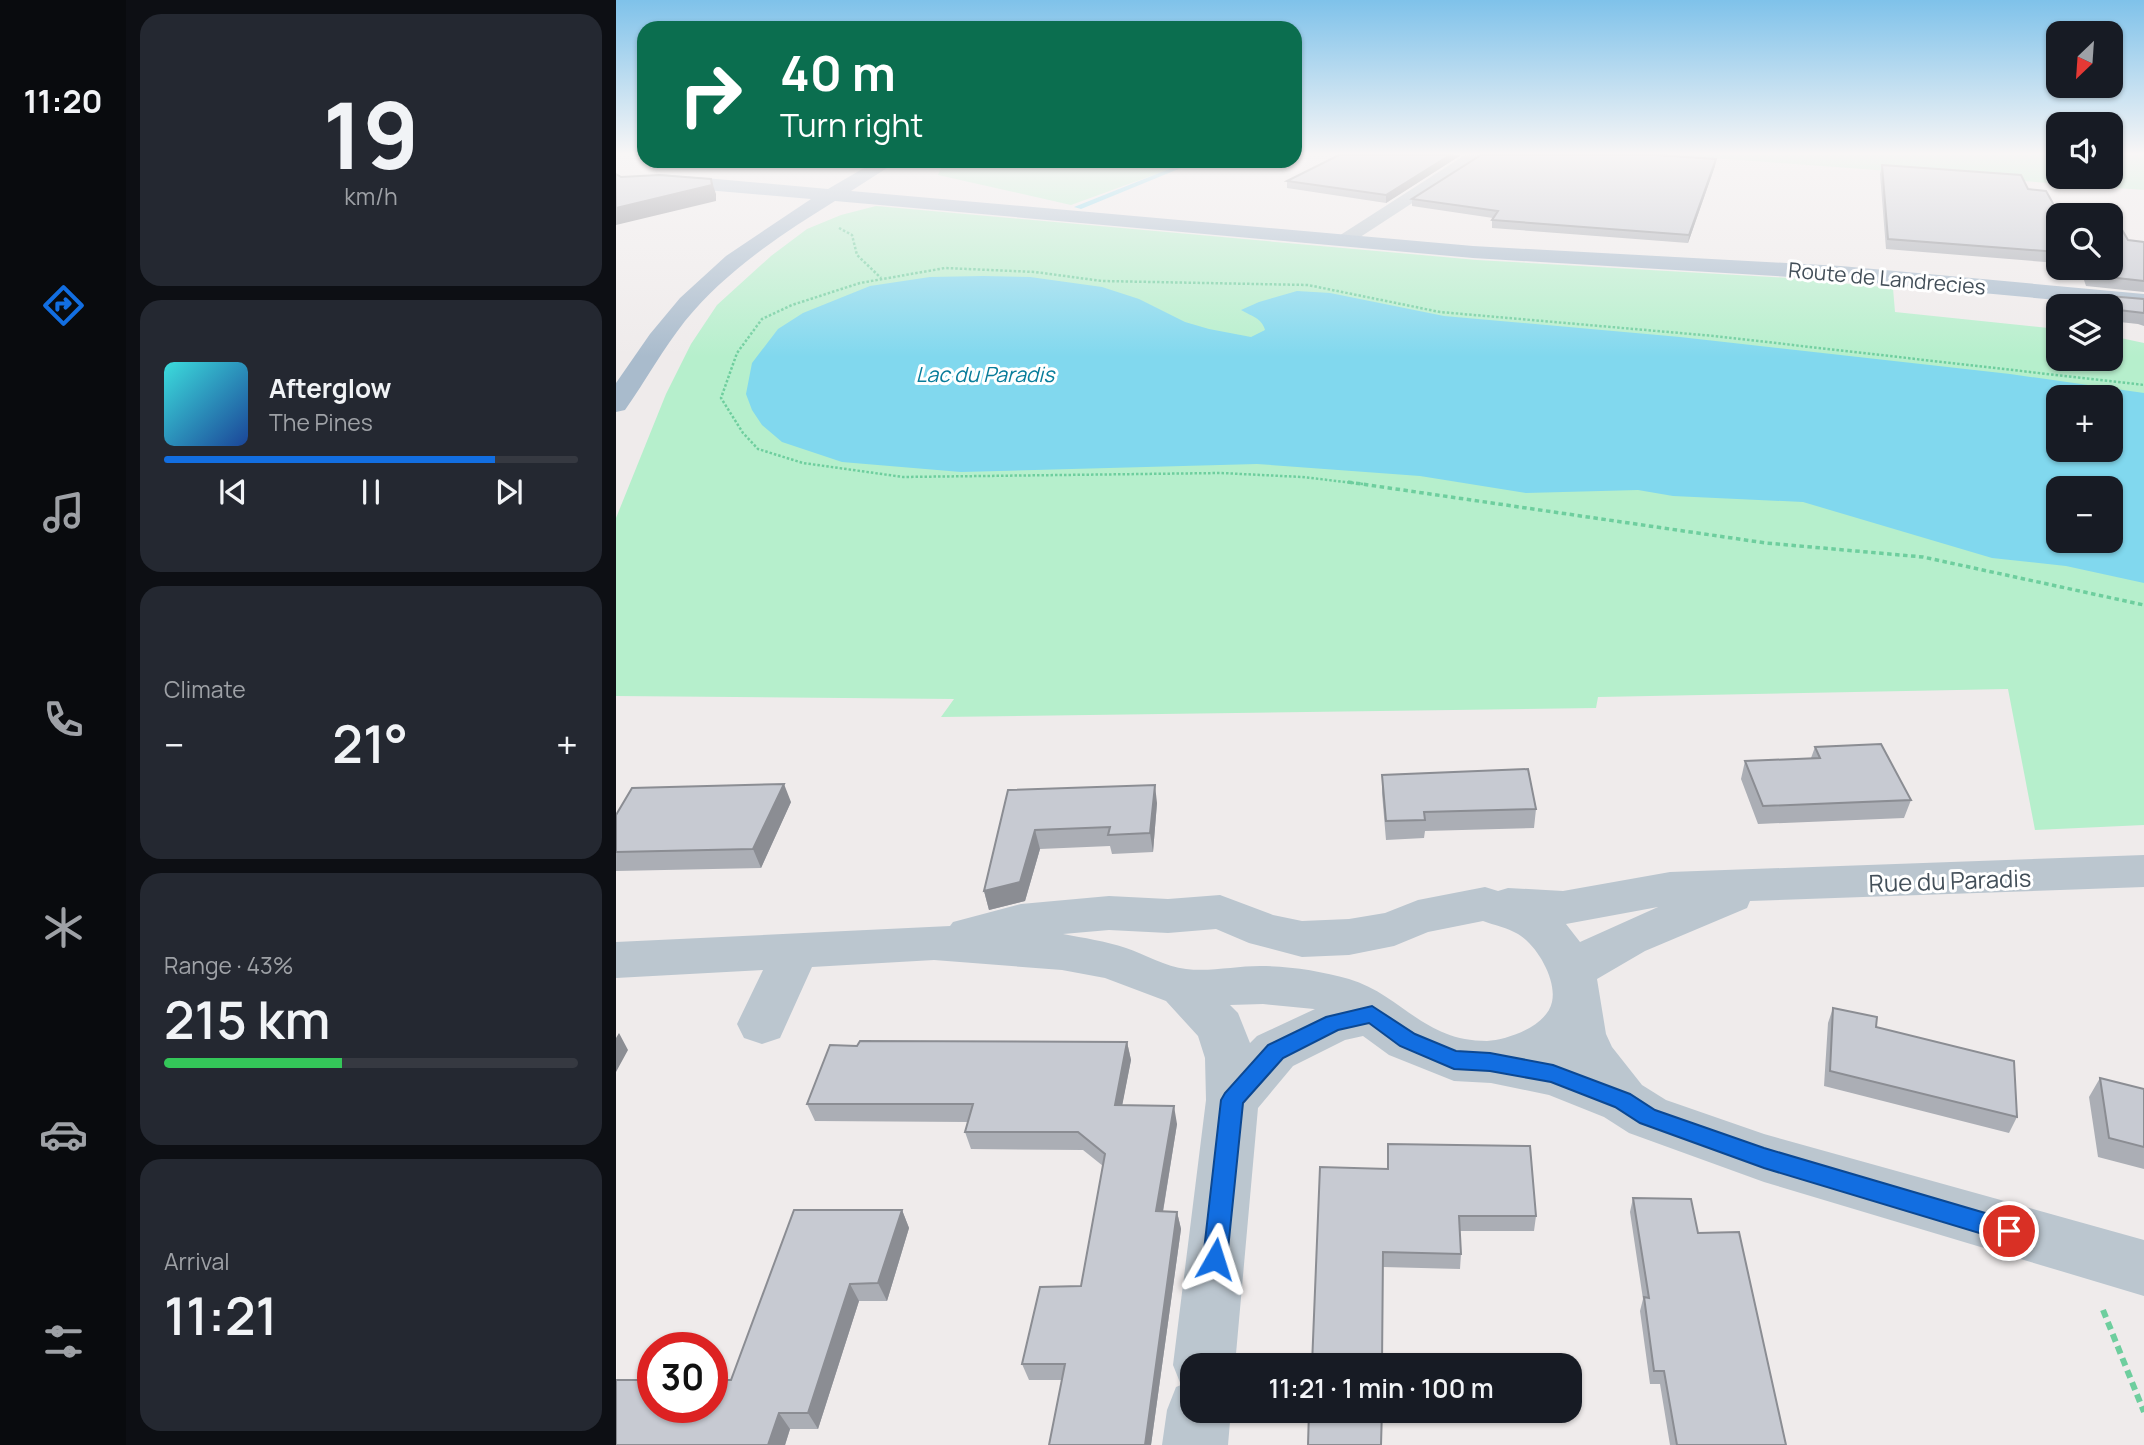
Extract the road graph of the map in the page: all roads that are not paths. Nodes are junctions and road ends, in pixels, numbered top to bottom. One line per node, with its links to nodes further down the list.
1 (788, 222): 6 (main road)
2 (1138, 222): 4 (main road, Route de Landrecies)
3 (1370, 222): 4 (street)
4 (1340, 241): 5 (main road, Route de Landrecies)
5 (2144, 300)
6 (616, 404)
7 (2144, 871): 8 (street, Rue du Paradis)
8 (1756, 886): 9 (street, Rue du Paradis); 15 (street, Rue du Paradis)
9 (1485, 904): 10 (street, Rue du Paradis); 15 (street)
10 (1168, 916): 11 (street, Rue du Paradis); 14 (street)
11 (934, 942): 12 (street); 14 (street)
12 (796, 950): 13 (street); 17 (street)
13 (616, 960)
14 (1161, 980): 16 (street); 19 (street)
15 (1574, 989): 18 (street); 20 (street)
16 (1372, 1014): 18 (street); 19 (street)
17 (762, 1024)
18 (1490, 1062): 20 (street)
19 (1232, 1100): 22 (street)
20 (1623, 1101): 21 (street)
21 (2144, 1268)
22 (1205, 1353)
23 (1198, 1423): 24 (street)
24 (1195, 1445)

